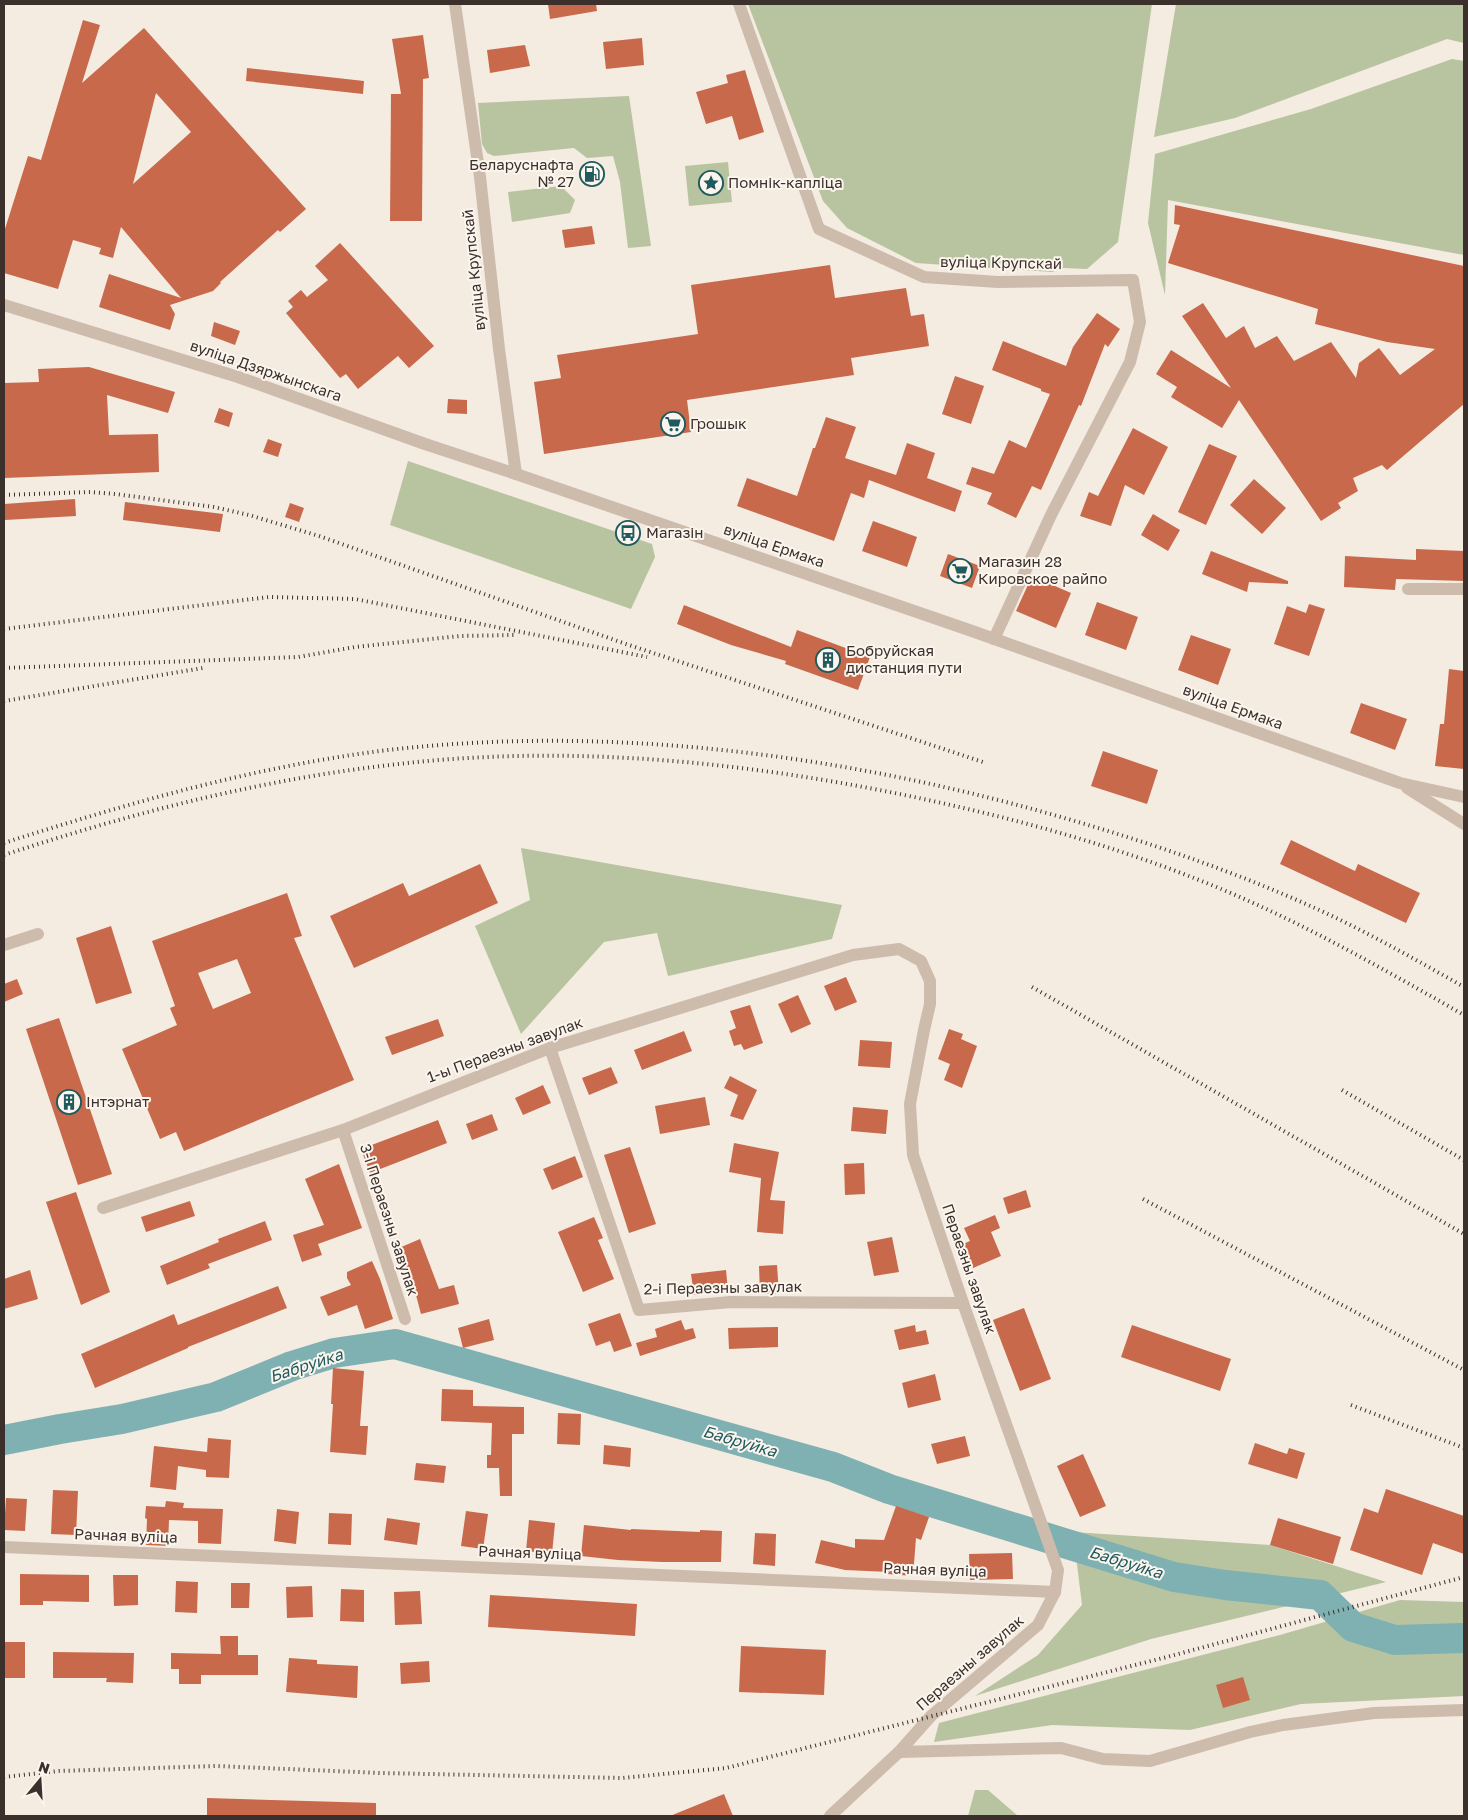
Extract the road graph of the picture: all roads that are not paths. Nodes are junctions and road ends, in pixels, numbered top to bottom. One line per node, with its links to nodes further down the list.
1 (455, 4): 4 (street, вуліца Крупскай)
2 (739, 4): 7 (street, вуліца Крупскай)
3 (4, 306): 4 (street, вуліца Дзяржынскага)
4 (516, 474): 7 (street, вуліца Ермака)
5 (1408, 589): 6 (street)
6 (1464, 589)
7 (994, 639): 8 (street, вуліца Ермака)
8 (1400, 784): 9 (street, вуліца Ермака); 10 (street)
9 (1464, 797)
10 (1464, 824)
11 (38, 934): 12 (street)
12 (4, 945)
13 (922, 961): 14 (street, 1-ы Пераезны завулак); 17 (street, Пераезны завулак)
14 (550, 1048): 15 (street, 1-ы Пераезны завулак); 17 (street, 2-і Пераезны завулак)
15 (343, 1130): 16 (street, 1-ы Пераезны завулак); 18 (street, 3-і Пераезны завулак)
16 (103, 1208)
17 (963, 1303): 20 (street, Пераезны завулак)
18 (406, 1319)
19 (4, 1546): 20 (street, Рачная вуліца)
20 (1055, 1592): 22 (street, Пераезны завулак)
21 (1464, 1710): 22 (street)
22 (899, 1752): 23 (street, Пераезны завулак)
23 (830, 1816)

